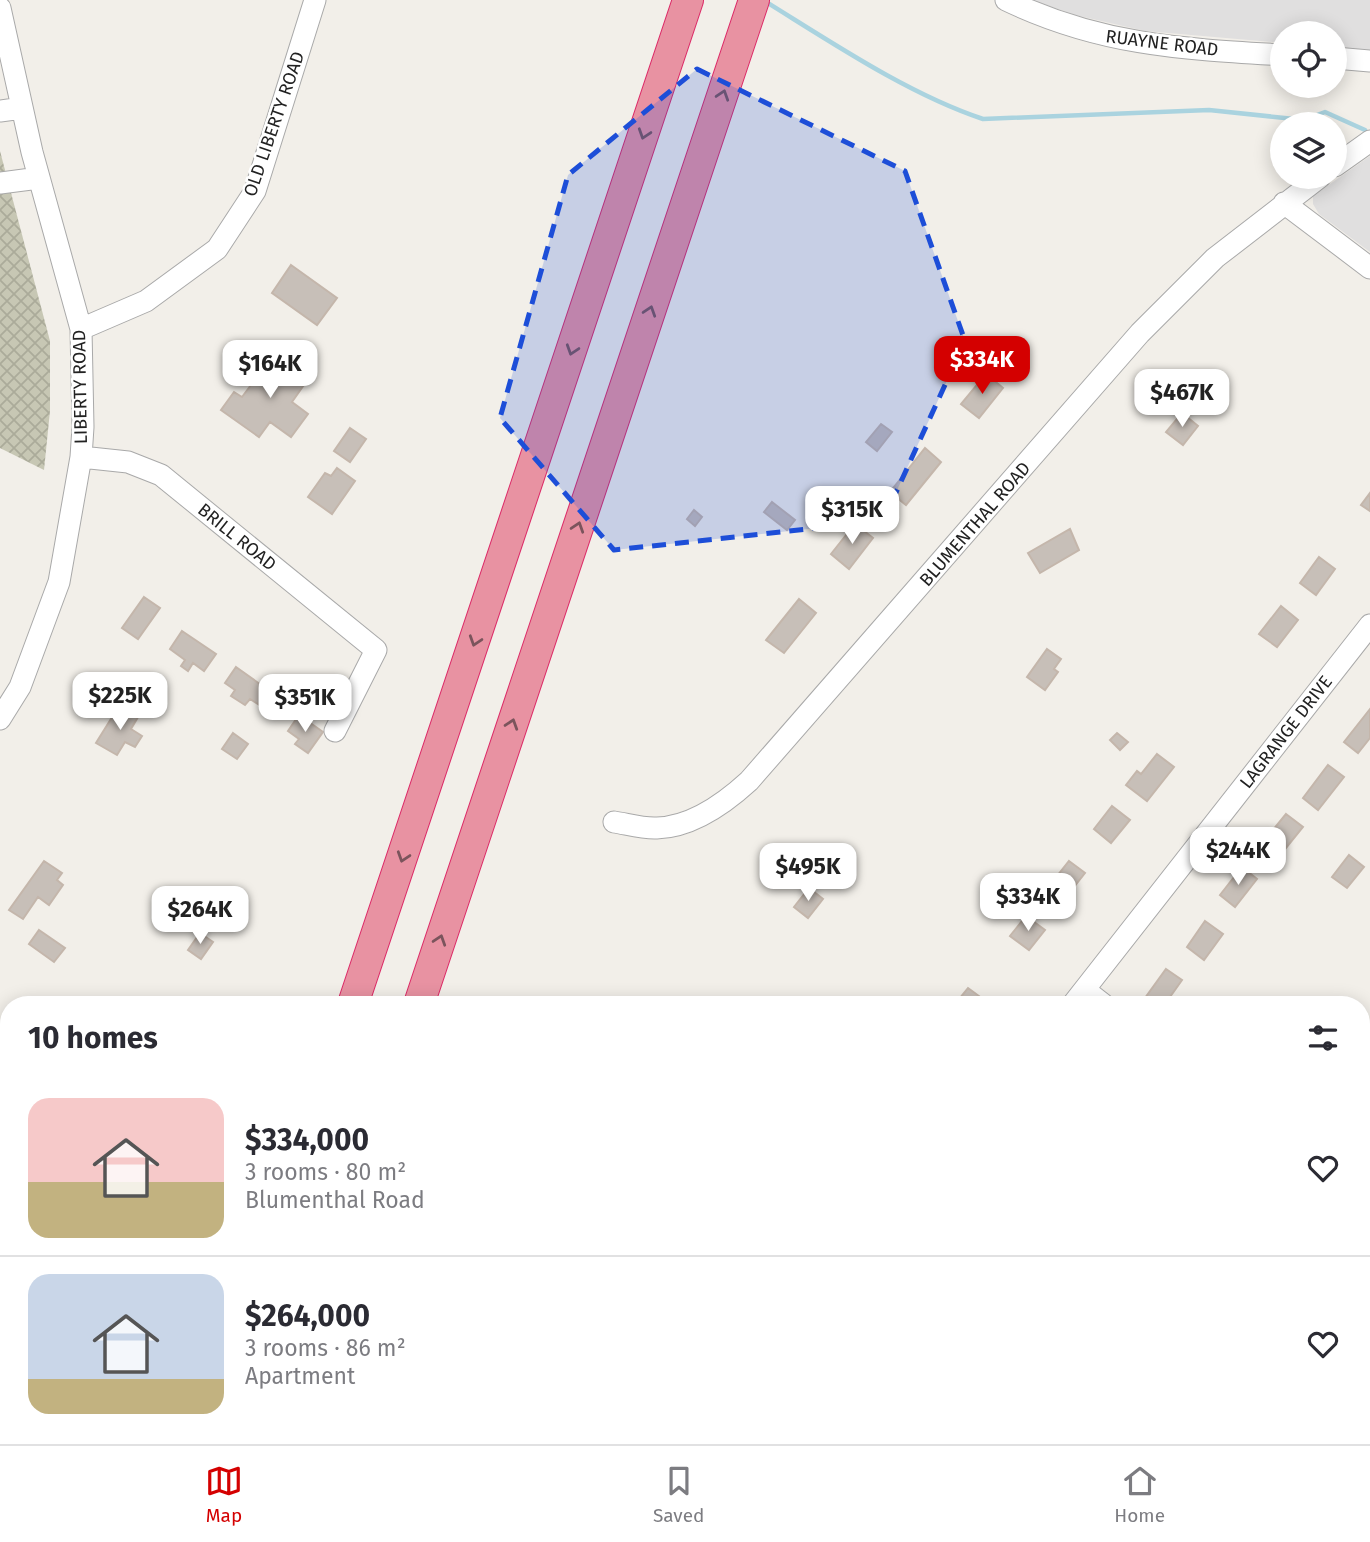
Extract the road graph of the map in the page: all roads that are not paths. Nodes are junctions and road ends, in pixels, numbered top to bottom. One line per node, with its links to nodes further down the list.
1 (315, 0): 18 (street, OLD LIBERTY ROAD)
2 (688, 0): 24 (highway, one-way to 24)
3 (754, 0): 25 (highway, one-way to 3)
4 (1006, 0): 6 (street, RUAYNE ROAD)
5 (0, 8): 9 (street, LIBERTY ROAD)
6 (1270, 54)
7 (1347, 59): 8 (street)
8 (1370, 61)
9 (22, 108): 10 (street); 13 (street, LIBERTY ROAD)
10 (0, 111)
11 (1370, 141): 12 (street)
12 (1347, 157)
13 (39, 177): 14 (street); 18 (street, LIBERTY ROAD)
14 (0, 183)
15 (1303, 189): 16 (street, BLUMENTHAL ROAD)
16 (1284, 203): 17 (street); 23 (street, BLUMENTHAL ROAD)
17 (1370, 268)
18 (81, 329): 19 (street, LIBERTY ROAD)
19 (81, 457): 21 (street, LIBERTY ROAD); 22 (street, BRILL ROAD)
20 (1370, 625): 26 (street, LAGRANGE DRIVE)
21 (0, 719)
22 (335, 731)
23 (614, 822)
24 (356, 996)
25 (422, 996)
26 (1081, 996)

